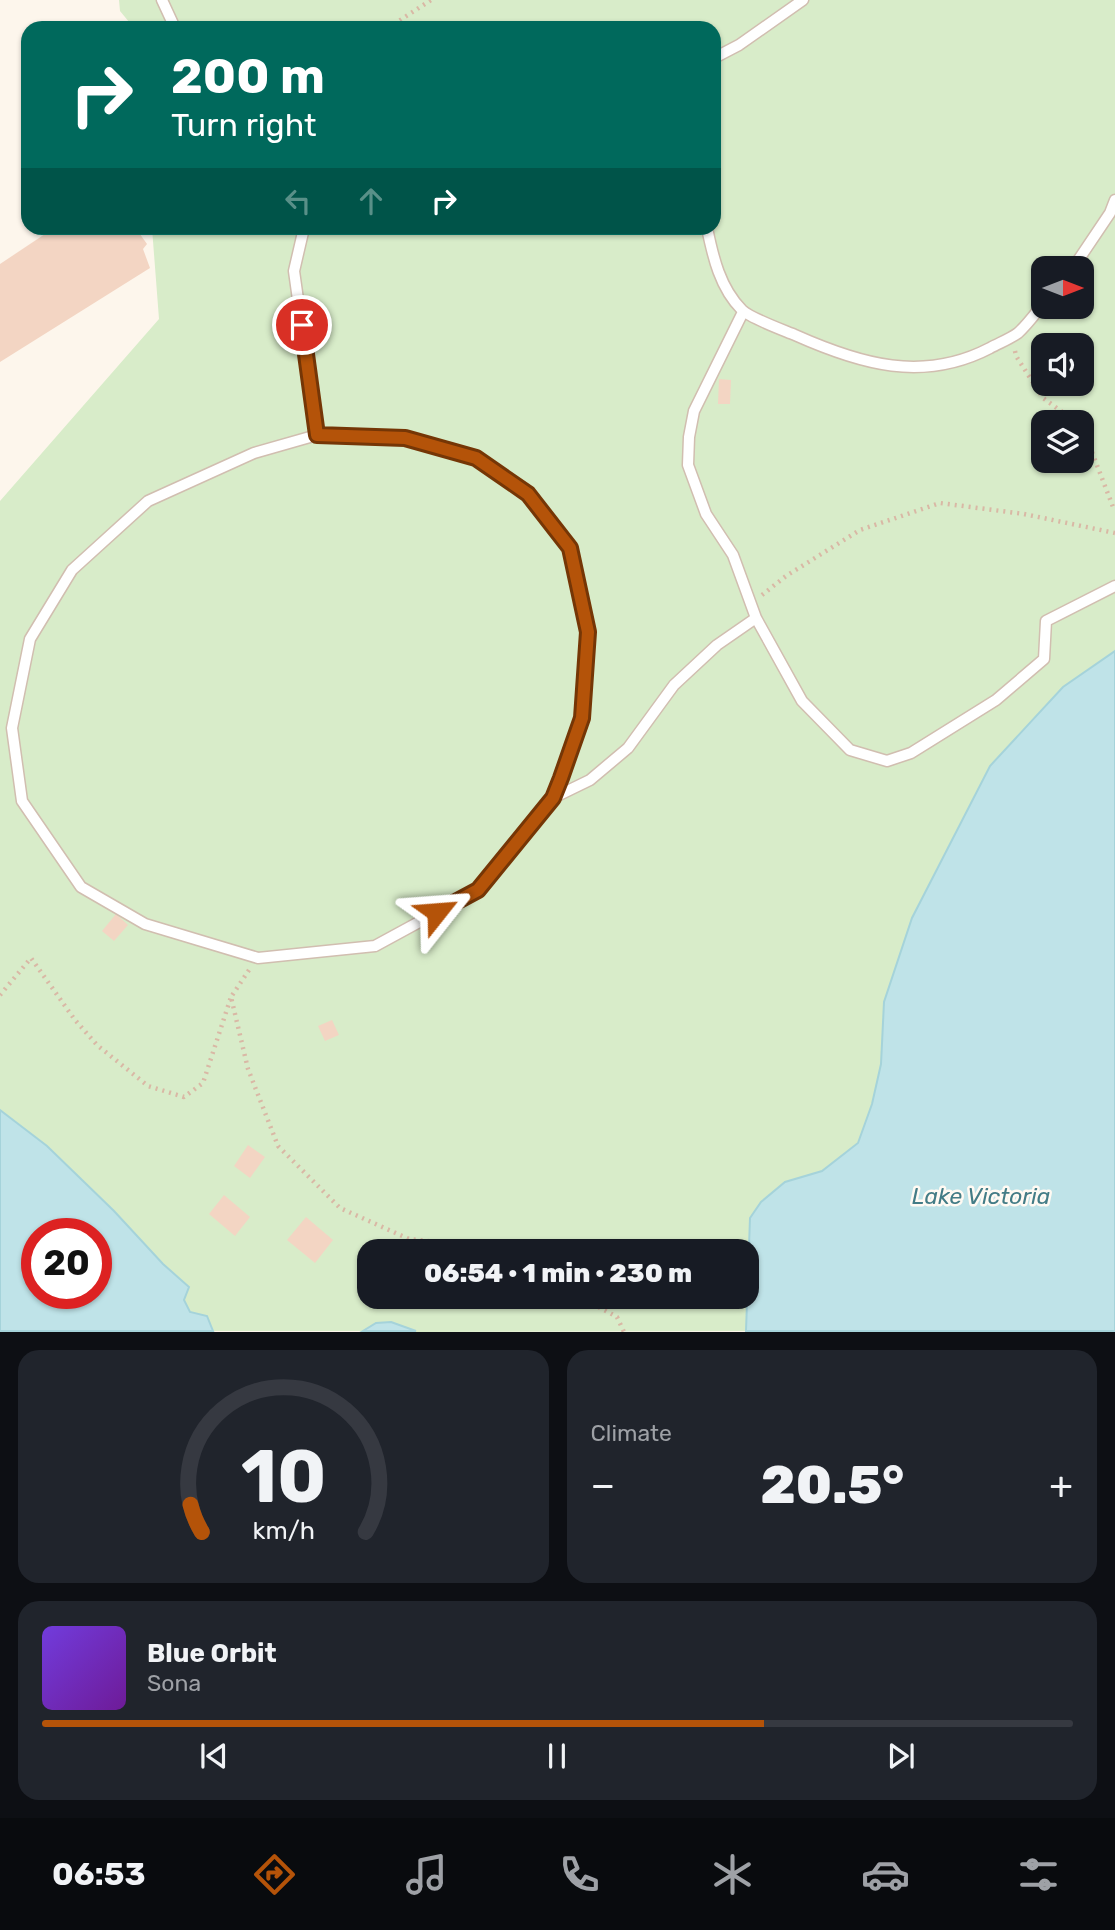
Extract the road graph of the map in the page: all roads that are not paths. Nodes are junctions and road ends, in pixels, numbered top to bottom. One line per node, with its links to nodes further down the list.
1 (162, 0): 3 (lane)
2 (803, 0): 4 (lane)
3 (172, 21)
4 (721, 54)
5 (1115, 200): 8 (lane)
6 (302, 235): 11 (lane)
7 (708, 235): 9 (lane)
8 (1081, 256)
9 (743, 312): 10 (lane); 13 (lane)
10 (1031, 318)
11 (317, 435): 14 (lane); 14 (lane)
12 (1115, 586): 13 (lane)
13 (756, 618): 14 (lane)
14 (553, 798)

